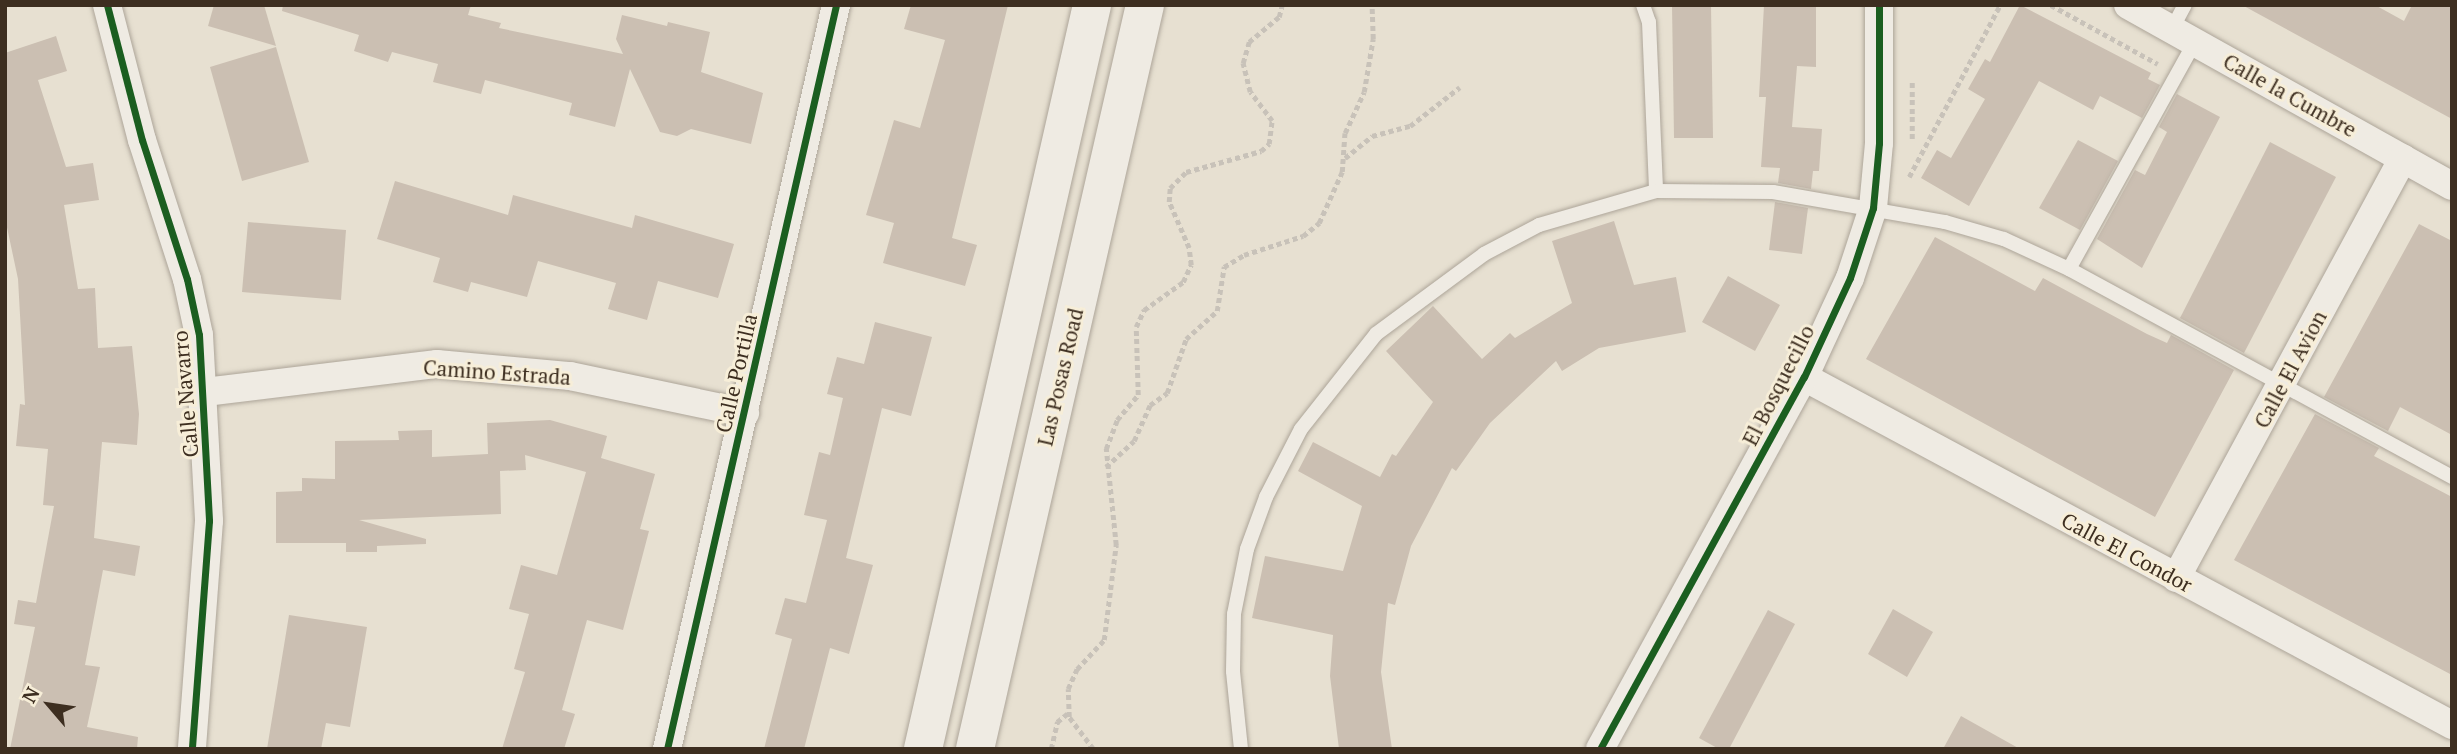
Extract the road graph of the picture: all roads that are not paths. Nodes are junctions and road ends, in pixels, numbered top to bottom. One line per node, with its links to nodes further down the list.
1 (107, 5): 16 (street, Calle Navarro)
2 (836, 5): 17 (street, Calle Portilla)
3 (1092, 5): 23 (main road)
4 (1145, 5): 24 (main road, Las Posas Road)
5 (1643, 5): 11 (lane)
6 (1879, 5): 12 (street, El Bosquecillo)
7 (2127, 5): 8 (street, Calle la Cumbre)
8 (2184, 25): 9 (street, Calle la Cumbre); 13 (lane)
9 (2403, 159): 10 (street, Calle la Cumbre); 15 (street, Calle El Avion)
10 (2452, 186)
11 (1656, 191): 12 (lane); 25 (lane)
12 (1873, 208): 13 (lane); 14 (street, El Bosquecillo)
13 (2069, 270): 15 (lane)
14 (1804, 377): 19 (street, Calle El Condor); 26 (street, El Bosquecillo)
15 (2281, 387): 18 (lane); 19 (street, Calle El Avion)
16 (205, 392): 17 (street, Camino Estrada); 21 (street, Calle Navarro)
17 (745, 414): 22 (street, Calle Portilla)
18 (2452, 477)
19 (2176, 578): 20 (street, Calle El Condor)
20 (2452, 726)
21 (192, 749)
22 (667, 749)
23 (923, 749)
24 (975, 749)
25 (1241, 749)
26 (1600, 749)

